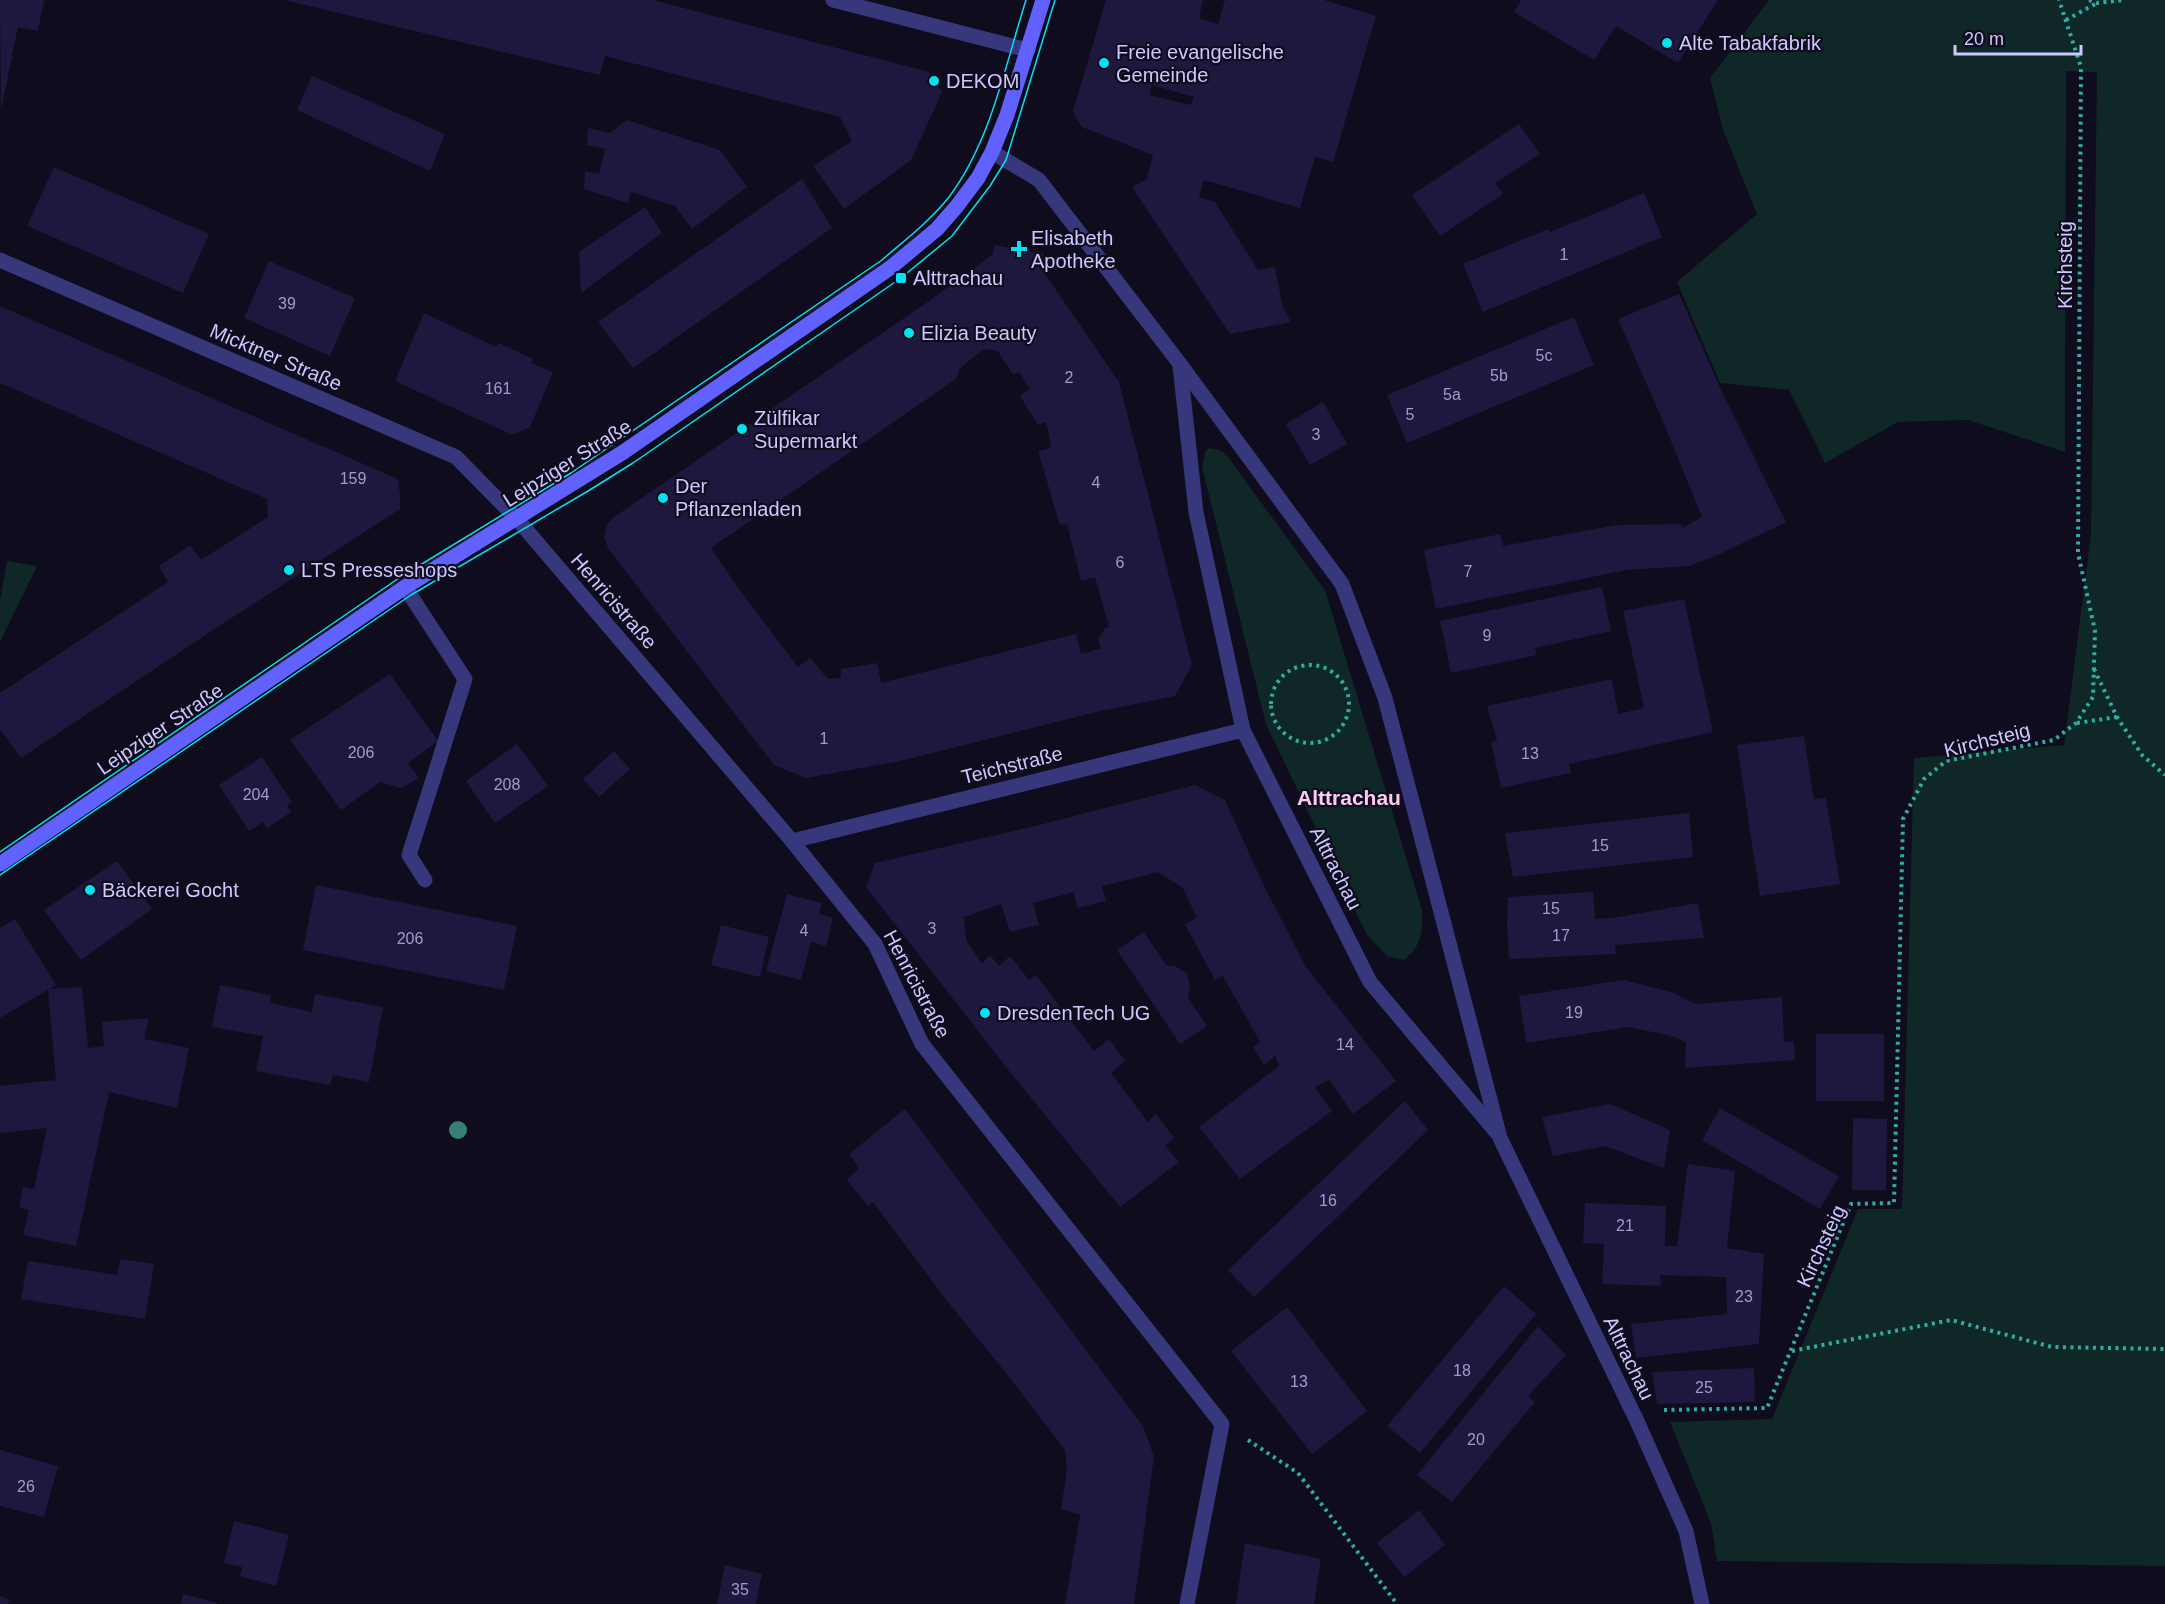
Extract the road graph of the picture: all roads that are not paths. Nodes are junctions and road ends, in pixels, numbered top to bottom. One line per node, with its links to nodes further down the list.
1 (833, 0): 3 (street)
2 (1042, 0): 3 (main road, Leipziger Straße)
3 (1028, 50): 4 (main road, Leipziger Straße)
4 (992, 152): 6 (street, Alttrachau); 7 (main road, Leipziger Straße)
5 (0, 260): 7 (street, Micktner Straße)
6 (1180, 364): 9 (street, Alttrachau); 13 (street, Alttrachau)
7 (517, 519): 8 (main road, Leipziger Straße); 10 (street, Henricistraße)
8 (405, 586): 11 (main road, Leipziger Straße); 12 (street)
9 (1243, 730): 10 (street, Teichstraße); 13 (street, Alttrachau)
10 (792, 841): 14 (street, Henricistraße)
11 (0, 864)
12 (425, 880)
13 (1500, 1138): 15 (street, Alttrachau)
14 (1187, 1604)
15 (1702, 1604)

